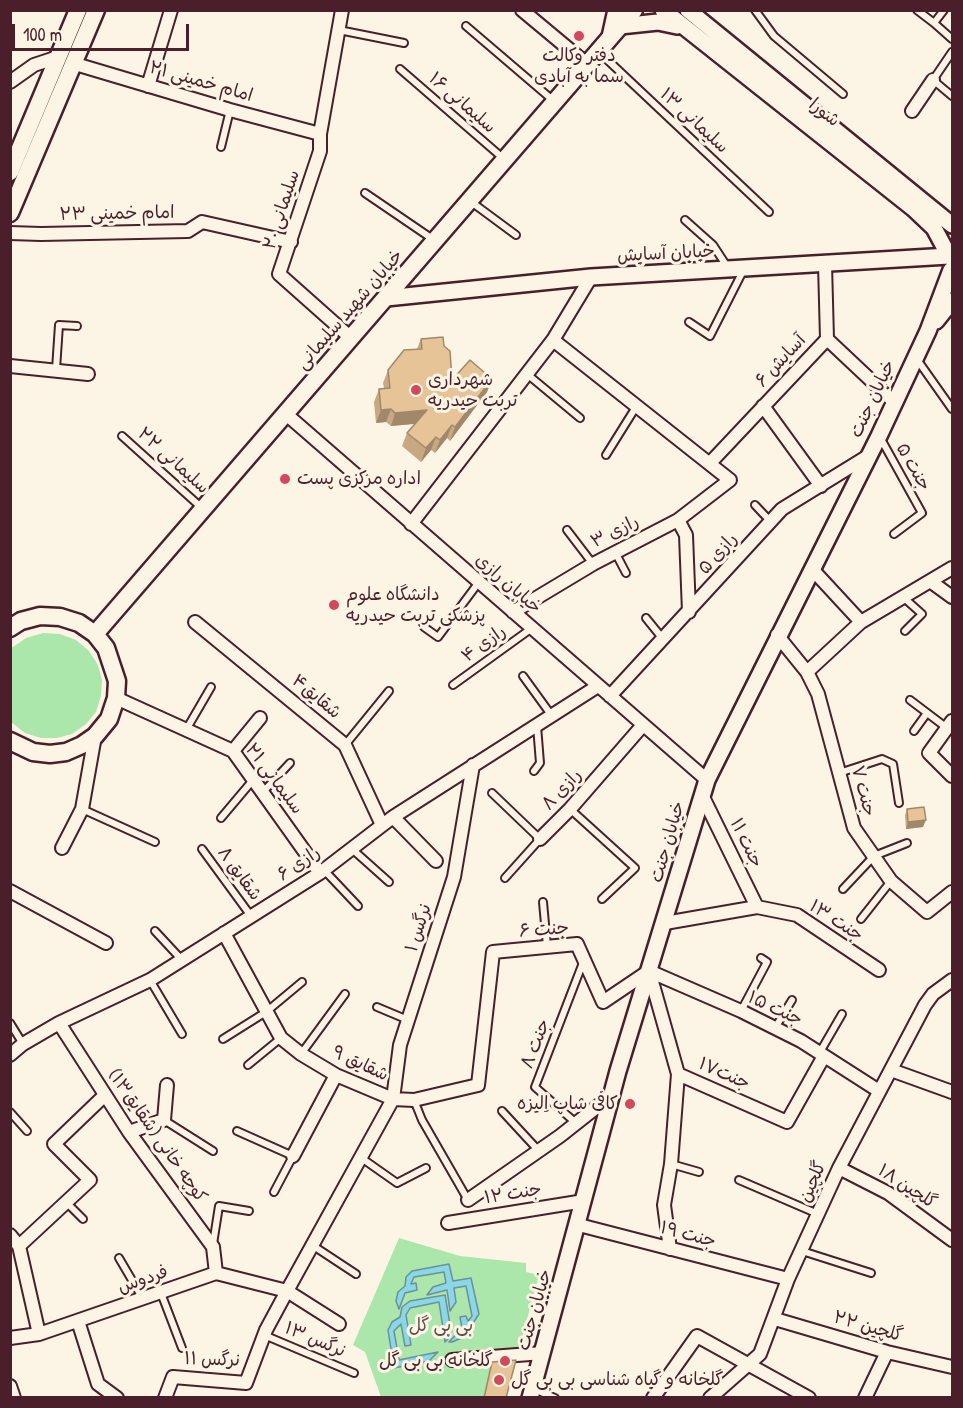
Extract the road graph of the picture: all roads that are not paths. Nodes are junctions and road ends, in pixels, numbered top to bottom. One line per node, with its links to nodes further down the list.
1 (78, 10): 21 (main road)
2 (96, 10): 21 (main road)
3 (171, 10): 25 (street)
4 (342, 10): 16 (street, سلیمانی ۲۰)
5 (522, 10): 19 (street)
6 (634, 10): 12 (main road, خیابان شهید سلیمانی)
7 (663, 10): 15 (street, شورا)
8 (688, 10): 40 (street, شورا)
9 (755, 10): 26 (lane)
10 (917, 10): 13 (lane)
11 (944, 10): 13 (lane)
12 (618, 18): 15 (street); 19 (main road, خیابان شهید سلیمانی)
13 (934, 23): 17 (lane)
14 (466, 26): 28 (lane)
15 (685, 29): 45 (street, شورا)
16 (339, 30): 18 (lane); 31 (street, سلیمانی ۲۰)
17 (952, 39)
18 (404, 43)
19 (599, 52): 28 (main road, خیابان شهید سلیمانی); 37 (lane, سلیمانی ۱۳)
20 (952, 52): 23 (lane)
21 (65, 60): 24 (street); 25 (street, امام خمینی ۲۱); 34 (main road); 38 (main road)
22 (400, 69): 33 (lane, سلیمانی ۱۶)
23 (933, 80): 27 (lane); 30 (street)
24 (10, 82)
25 (148, 86): 29 (street, امام خمینی ۲۱)
26 (843, 94)
27 (952, 96)
28 (555, 102): 33 (main road, خیابان شهید سلیمانی)
29 (230, 110): 31 (street, امام خمینی ۲۱); 32 (lane)
30 (912, 111)
31 (320, 134): 44 (street, سلیمانی ۲۰)
32 (221, 147)
33 (505, 160): 36 (main road, خیابان شهید سلیمانی)
34 (10, 172)
35 (365, 193): 43 (lane)
36 (470, 201): 42 (lane); 43 (main road, خیابان شهید سلیمانی)
37 (769, 212)
38 (10, 213)
39 (685, 220): 47 (lane)
40 (952, 225)
41 (10, 232): 44 (street, امام خمینی ۲۳)
42 (516, 234)
43 (435, 241): 49 (main road, خیابان شهید سلیمانی)
44 (291, 242): 54 (street, سلیمانی ۲۰)
45 (951, 262): 46 (street, خیابان آسایش); 53 (street, خیابان جنت)
46 (825, 264): 47 (street, خیابان آسایش); 55 (street, آسایش ۶)
47 (737, 269): 48 (street, خیابان آسایش); 51 (lane)
48 (591, 277): 49 (street, خیابان آسایش); 56 (street)
49 (386, 298): 54 (main road, خیابان شهید سلیمانی)
50 (952, 301): 53 (street, خیابان جنت)
51 (688, 322)
52 (77, 326): 59 (lane)
53 (928, 330): 57 (street, خیابان جنت)
54 (351, 338): 66 (main road, خیابان شهید سلیمانی)
55 (827, 339): 62 (street); 63 (street, آسایش ۶)
56 (553, 340): 61 (street); 64 (street)
57 (915, 356): 62 (street, خیابان جنت); 65 (lane)
58 (10, 366): 59 (street)
59 (56, 369): 60 (street)
60 (88, 374)
61 (526, 375): 67 (lane); 78 (street)
62 (894, 402): 69 (street, خیابان جنت)
63 (764, 406): 72 (street, آسایش ۶); 73 (street)
64 (636, 407): 70 (lane); 72 (street)
65 (952, 409)
66 (286, 414): 75 (main road, خیابان شهید سلیمانی); 78 (street, خیابان رازی)
67 (580, 418)
68 (122, 436): 75 (lane, سلیمانی ۲۲)
69 (879, 436): 71 (street, خیابان جنت); 80 (lane, جنت ۵)
70 (606, 455)
71 (868, 456): 73 (street, رازی ۵); 84 (street, خیابان جنت)
72 (710, 463): 76 (street, رازی ۳)
73 (821, 486): 77 (street, رازی ۵)
74 (755, 505): 77 (lane)
75 (203, 509): 99 (main road, خیابان شهید سلیمانی)
76 (678, 520): 81 (street, رازی ۳); 91 (street)
77 (771, 522): 91 (street, رازی ۵)
78 (411, 524): 87 (street, خیابان رازی)
79 (567, 530): 82 (lane)
80 (894, 534)
81 (615, 552): 82 (street, رازی ۳); 85 (lane)
82 (593, 564): 90 (street, رازی ۳)
83 (952, 567): 86 (street)
84 (812, 569): 94 (street); 100 (street, خیابان جنت)
85 (626, 573)
86 (930, 581): 88 (street); 89 (street)
87 (479, 582): 90 (street, خیابان رازی); 95 (lane)
88 (903, 596): 94 (street); 98 (lane)
89 (952, 597)
90 (513, 612): 97 (street, خیابان رازی)
91 (689, 612): 101 (street, رازی ۵)
92 (646, 618): 101 (lane)
93 (195, 622): 120 (street, شقایق۴)
94 (861, 622): 102 (street)
95 (424, 627)
96 (10, 628): 99 (main road)
97 (532, 628): 104 (lane, رازی ۴); 105 (street, خیابان رازی)
98 (905, 631)
99 (95, 634): 109 (main road)
100 (777, 635): 102 (street, جنت ۷); 129 (street, خیابان جنت)
101 (664, 640): 108 (street, رازی ۵)
102 (807, 672): 126 (street, جنت ۷)
103 (523, 676): 112 (lane)
104 (453, 685)
105 (598, 686): 108 (street, خیابان رازی); 112 (street, رازی ۶)
106 (211, 687): 117 (lane)
107 (389, 691): 120 (lane)
108 (610, 696): 116 (street, خیابان رازی)
109 (116, 698): 117 (street, سلیمانی ۲۱); 119 (main road)
110 (910, 700): 111 (lane)
111 (927, 713): 114 (lane); 118 (lane)
112 (552, 716): 115 (street, رازی ۶)
113 (260, 718): 122 (street)
114 (950, 724): 127 (street)
115 (537, 725): 124 (street, رازی ۶); 125 (lane)
116 (644, 725): 129 (street, خیابان رازی); 134 (street, رازی ۸)
117 (186, 730): 122 (street, سلیمانی ۲۱)
118 (914, 731)
119 (95, 736): 121 (main road); 133 (street)
120 (345, 745): 137 (street, شقایق۴)
121 (13, 747)
122 (233, 752): 128 (street, سلیمانی ۲۱)
123 (290, 763): 130 (lane)
124 (473, 765): 136 (street, رازی ۶); 179 (street, نرگس ۱)
125 (534, 771)
126 (839, 773): 132 (lane); 144 (street, جنت ۷)
127 (952, 776)
128 (253, 779): 130 (street, سلیمانی ۲۱); 135 (lane)
129 (704, 788): 156 (street, جنت ۱۱); 159 (street, خیابان جنت)
130 (263, 792): 146 (street, سلیمانی ۲۱)
131 (492, 793): 138 (lane)
132 (899, 803)
133 (82, 808): 139 (lane); 141 (street)
134 (570, 809): 138 (street, رازی ۸); 153 (lane)
135 (221, 818)
136 (393, 818): 137 (street, رازی ۶); 145 (street)
137 (381, 825): 143 (street, رازی ۶)
138 (540, 839): 147 (lane, رازی ۸)
139 (155, 842)
140 (907, 843): 144 (lane)
141 (62, 848)
142 (202, 849): 157 (lane, شقایق ۸)
143 (351, 849): 146 (street, رازی ۶); 149 (lane)
144 (874, 856): 148 (street, جنت ۷); 150 (lane)
145 (436, 861)
146 (322, 871): 155 (lane); 157 (street, رازی ۶)
147 (505, 878)
148 (891, 881): 152 (street, جنت ۷); 158 (lane)
149 (389, 882)
150 (843, 889)
151 (10, 891): 162 (street)
152 (952, 892)
153 (602, 899)
154 (543, 902): 163 (lane)
155 (358, 906)
156 (757, 907): 159 (street, جنت ۱۳); 167 (street, جنت ۱۳)
157 (251, 916): 161 (street, رازی ۶)
158 (861, 920)
159 (665, 924): 168 (street, خیابان جنت)
160 (155, 931): 165 (lane)
161 (224, 933): 165 (street, رازی ۶); 176 (street, شقایق ۹)
162 (106, 943)
163 (547, 946): 166 (street, جنت ۶); 177 (street, جنت ۶)
164 (761, 958): 175 (lane)
165 (181, 959): 169 (street, رازی ۶)
166 (584, 960): 168 (street, جنت ۶); 204 (lane, جنت ۸)
167 (879, 970)
168 (649, 971): 175 (street, جنت ۱۵); 192 (street, جنت۱۷); 198 (street, خیابان جنت)
169 (150, 980): 181 (street, رازی ۶); 183 (lane)
170 (952, 980): 191 (street, گلچین)
171 (302, 982): 176 (lane)
172 (345, 994): 187 (lane)
173 (792, 1000): 182 (lane)
174 (376, 1007): 179 (lane)
175 (741, 1011): 182 (street, جنت ۱۵)
176 (266, 1012): 184 (street, شقایق ۹); 185 (lane)
177 (486, 1014): 200 (street, شقایق ۹)
178 (842, 1014): 188 (lane)
179 (408, 1020): 199 (street, نرگس ۱)
180 (10, 1023): 186 (lane)
181 (59, 1023): 186 (street, رازی ۶); 197 (street, کوچه خانی (شقایق۱۳))
182 (775, 1028): 188 (street, جنت ۱۵)
183 (182, 1034)
184 (281, 1038): 187 (street, شقایق ۹); 190 (lane)
185 (223, 1039)
186 (23, 1044): 189 (street, رازی ۶)
187 (301, 1054): 193 (street, شقایق ۹)
188 (822, 1054): 192 (street, جنت۱۷); 195 (street, جنت ۱۵)
189 (10, 1055)
190 (248, 1065)
191 (891, 1070): 195 (street, گلچین); 196 (street)
192 (678, 1074): 212 (street)
193 (336, 1075): 199 (street, شقایق ۹); 210 (street)
194 (167, 1085): 203 (street)
195 (879, 1091): 214 (street, گلچین)
196 (952, 1092)
197 (105, 1095): 207 (street, کوچه خانی (شقایق۱۳)); 220 (street)
198 (612, 1095): 204 (street); 219 (street, خیابان جنت)
199 (393, 1099): 200 (street, شقایق ۹); 211 (street, نرگس ۱۱)
200 (414, 1100): 218 (lane)
201 (502, 1111): 208 (lane)
202 (10, 1113): 205 (lane)
203 (164, 1120): 207 (street); 209 (lane)
204 (576, 1123): 208 (street)
205 (27, 1131)
206 (237, 1131): 210 (lane)
207 (129, 1132): 230 (street, کوچه خانی (شقایق۱۳))
208 (538, 1150): 218 (street)
209 (213, 1151)
210 (293, 1156): 217 (lane)
211 (359, 1157): 213 (lane); 229 (street, نرگس ۱۱)
212 (671, 1164): 215 (lane); 231 (street)
213 (426, 1168)
214 (839, 1168): 222 (street, گلچین); 227 (street, گلچین ۱۸)
215 (699, 1172)
216 (739, 1180): 222 (lane)
217 (274, 1192)
218 (468, 1200)
219 (584, 1201): 224 (street, جنت ۱۲); 225 (street, خیابان جنت)
220 (66, 1202): 223 (lane); 228 (street)
221 (249, 1211): 230 (lane)
222 (818, 1214): 232 (street, گلچین)
223 (83, 1219)
224 (448, 1223)
225 (579, 1225): 231 (street, جنت ۱۹); 249 (street, خیابان جنت)
226 (10, 1235): 228 (street)
227 (952, 1239)
228 (19, 1245): 244 (street)
229 (312, 1245): 236 (lane); 238 (street, نرگس ۱۱)
230 (213, 1247): 234 (street, کوچه خانی (شقایق۱۳))
231 (670, 1249): 237 (street, جنت ۱۹)
232 (802, 1251): 235 (lane); 237 (street, گلچین)
233 (119, 1258): 240 (lane)
234 (216, 1273): 238 (street); 239 (street, فردوس)
235 (871, 1273)
236 (356, 1274)
237 (788, 1279): 241 (street, گلچین)
238 (287, 1291): 243 (street); 245 (street, نرگس ۱۱)
239 (161, 1293): 240 (street, فردوس); 247 (lane)
240 (143, 1299): 242 (street, فردوس)
241 (775, 1319): 248 (street, گلچین ۲۲); 251 (street, گلچین)
242 (78, 1322): 244 (street, فردوس); 257 (street)
243 (339, 1324)
244 (39, 1334): 246 (street, فردوس)
245 (264, 1335): 253 (lane, نرگس ۱۳); 258 (street, نرگس ۱۱)
246 (10, 1338)
247 (182, 1348)
248 (887, 1352): 252 (street, گلچین ۲۲); 263 (street)
249 (543, 1353): 250 (street); 255 (street, خیابان جنت)
250 (452, 1360)
251 (747, 1365): 260 (street); 261 (street, گلچین); 262 (street)
252 (952, 1367)
253 (354, 1373)
254 (10, 1386): 256 (street)
255 (532, 1393): 259 (lane)
256 (14, 1398)
257 (117, 1398)
258 (165, 1398)
259 (555, 1398)
260 (653, 1398)
261 (710, 1398)
262 (809, 1398)
263 (865, 1398)

